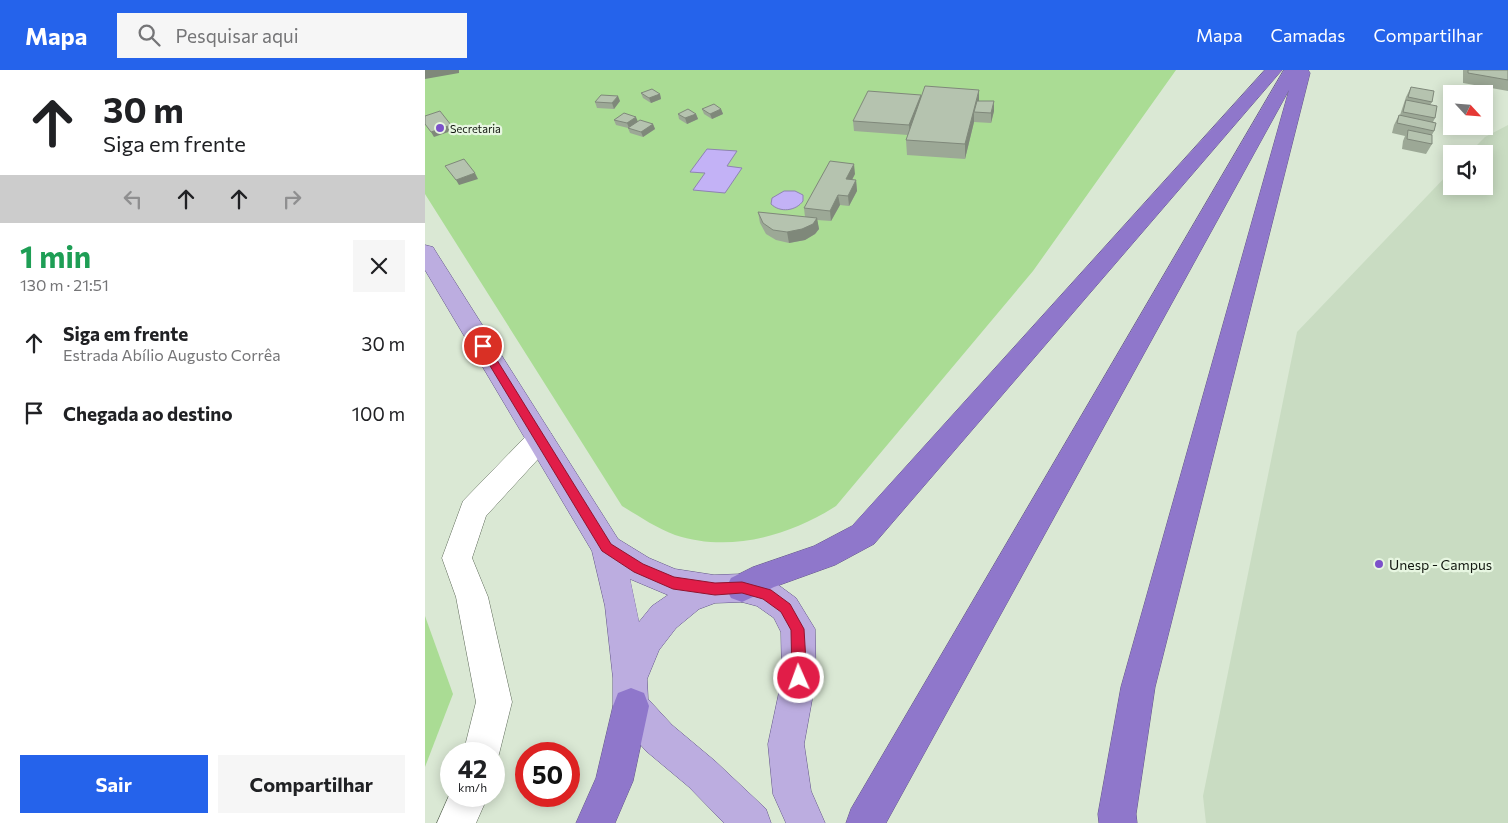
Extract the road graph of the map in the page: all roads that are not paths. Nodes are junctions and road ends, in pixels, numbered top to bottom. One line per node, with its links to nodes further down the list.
1 (1274, 70): 7 (highway)
2 (1293, 70): 15 (highway)
3 (1303, 70): 16 (highway)
4 (425, 252): 5 (main road)
5 (541, 439): 6 (main road); 9 (street)
6 (607, 548): 7 (main road); 8 (main road)
7 (728, 588): 8 (main road); 14 (main road)
8 (631, 693): 12 (highway); 13 (main road)
9 (484, 742)
10 (463, 807): 11 (street)
11 (455, 823)
12 (595, 823)
13 (752, 823)
14 (806, 823)
15 (865, 823)
16 (1117, 823)

